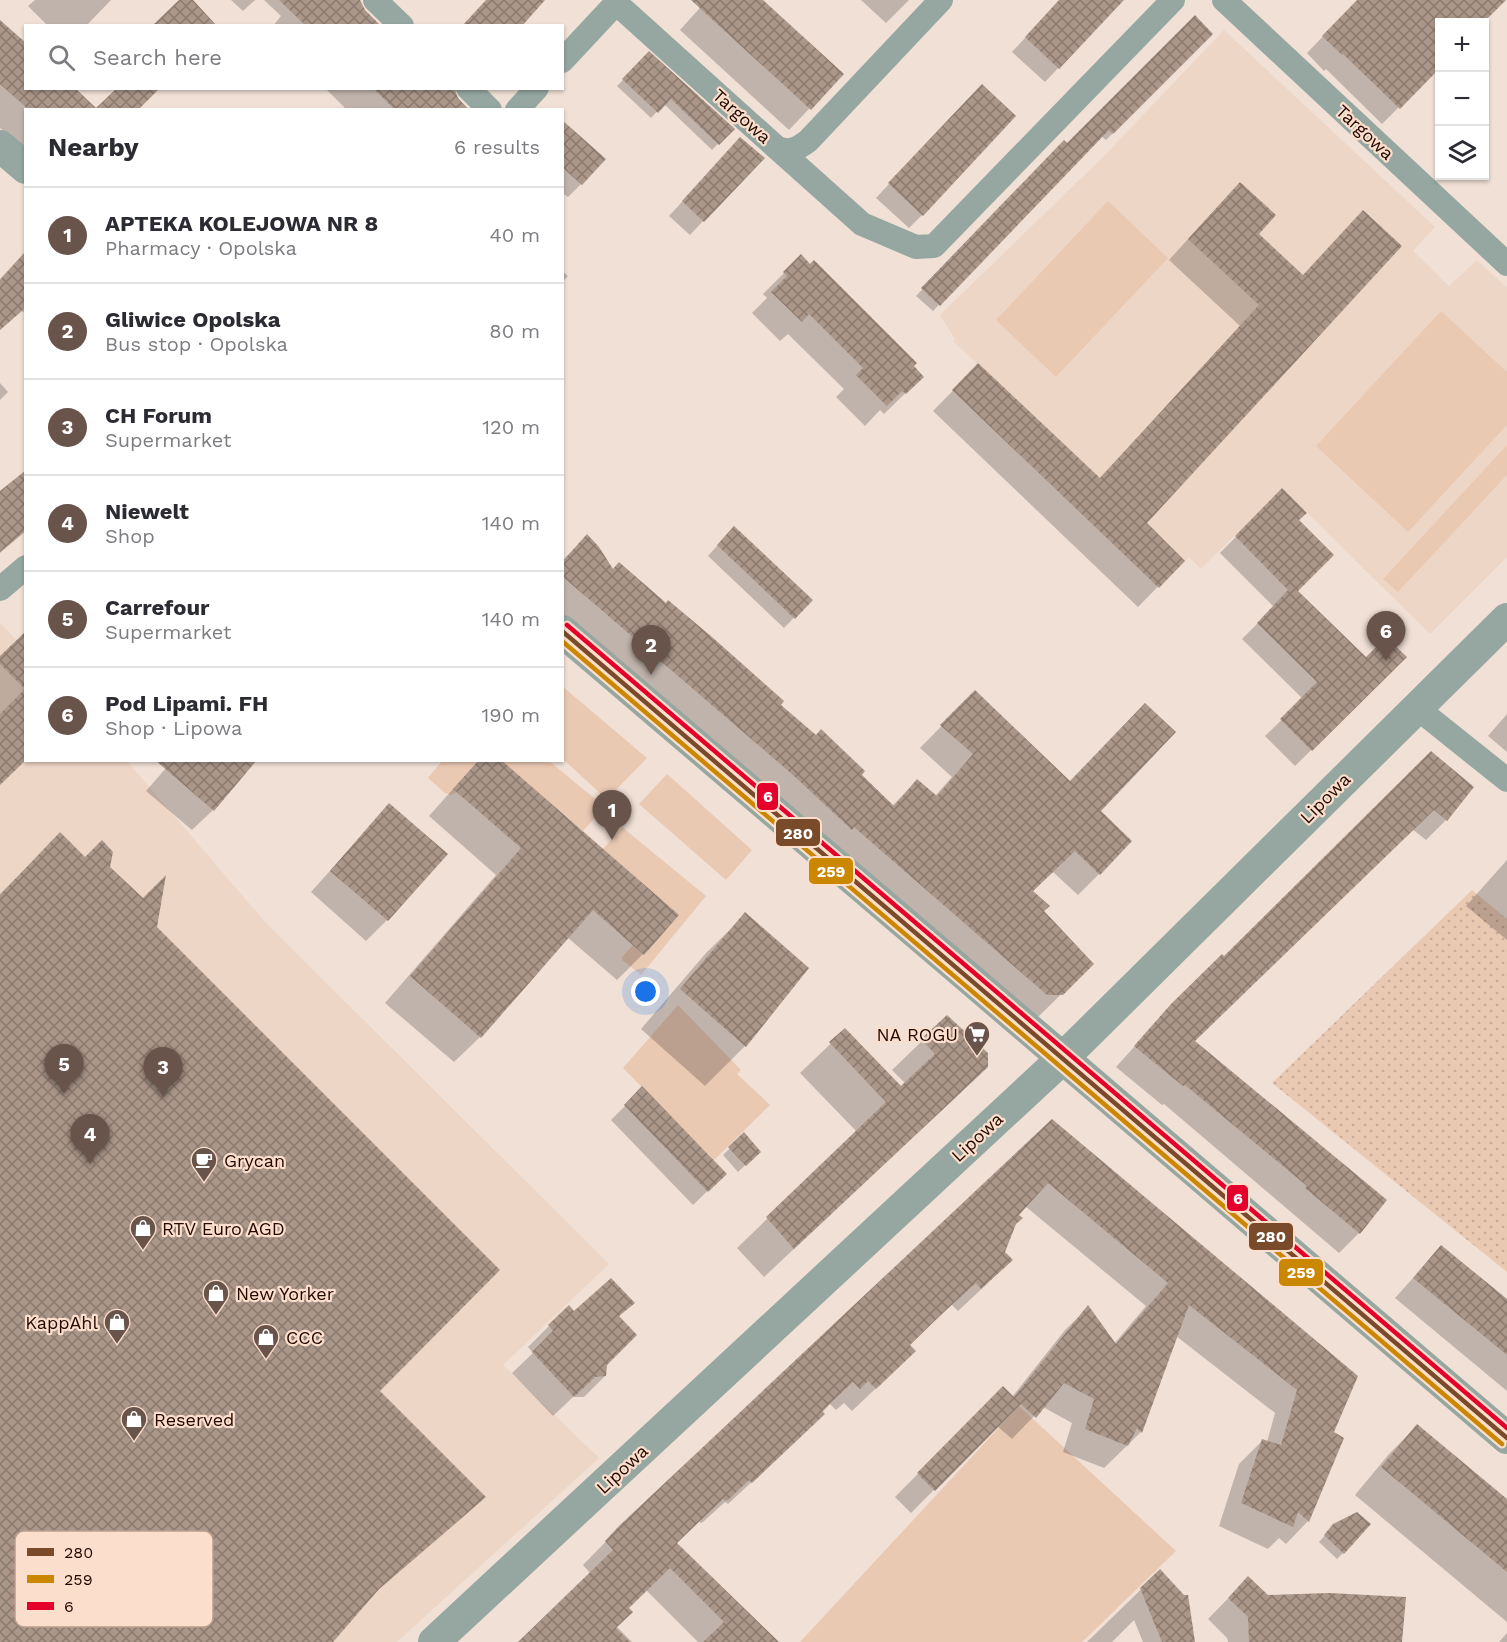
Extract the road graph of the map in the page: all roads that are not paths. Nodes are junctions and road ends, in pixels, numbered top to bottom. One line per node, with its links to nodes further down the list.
1 (375, 0): 6 (street)
2 (941, 0): 13 (street, Targowa)
3 (1173, 0): 13 (street)
4 (1224, 0): 15 (street, Targowa)
5 (618, 2): 7 (street); 13 (street, Targowa)
6 (400, 24)
7 (564, 59)
8 (470, 90): 10 (street)
9 (535, 90): 11 (street)
10 (488, 108)
11 (519, 108)
12 (0, 146): 14 (street)
13 (777, 148)
14 (24, 166)
15 (1507, 264)
16 (24, 569): 17 (street)
17 (0, 589)
18 (1507, 619): 20 (street, Lipowa)
19 (564, 633): 22 (street)
20 (1417, 708): 21 (street); 22 (street, Lipowa)
21 (1507, 780)
22 (1063, 1058): 23 (street); 24 (street, Lipowa)
23 (1507, 1438)
24 (434, 1642)

